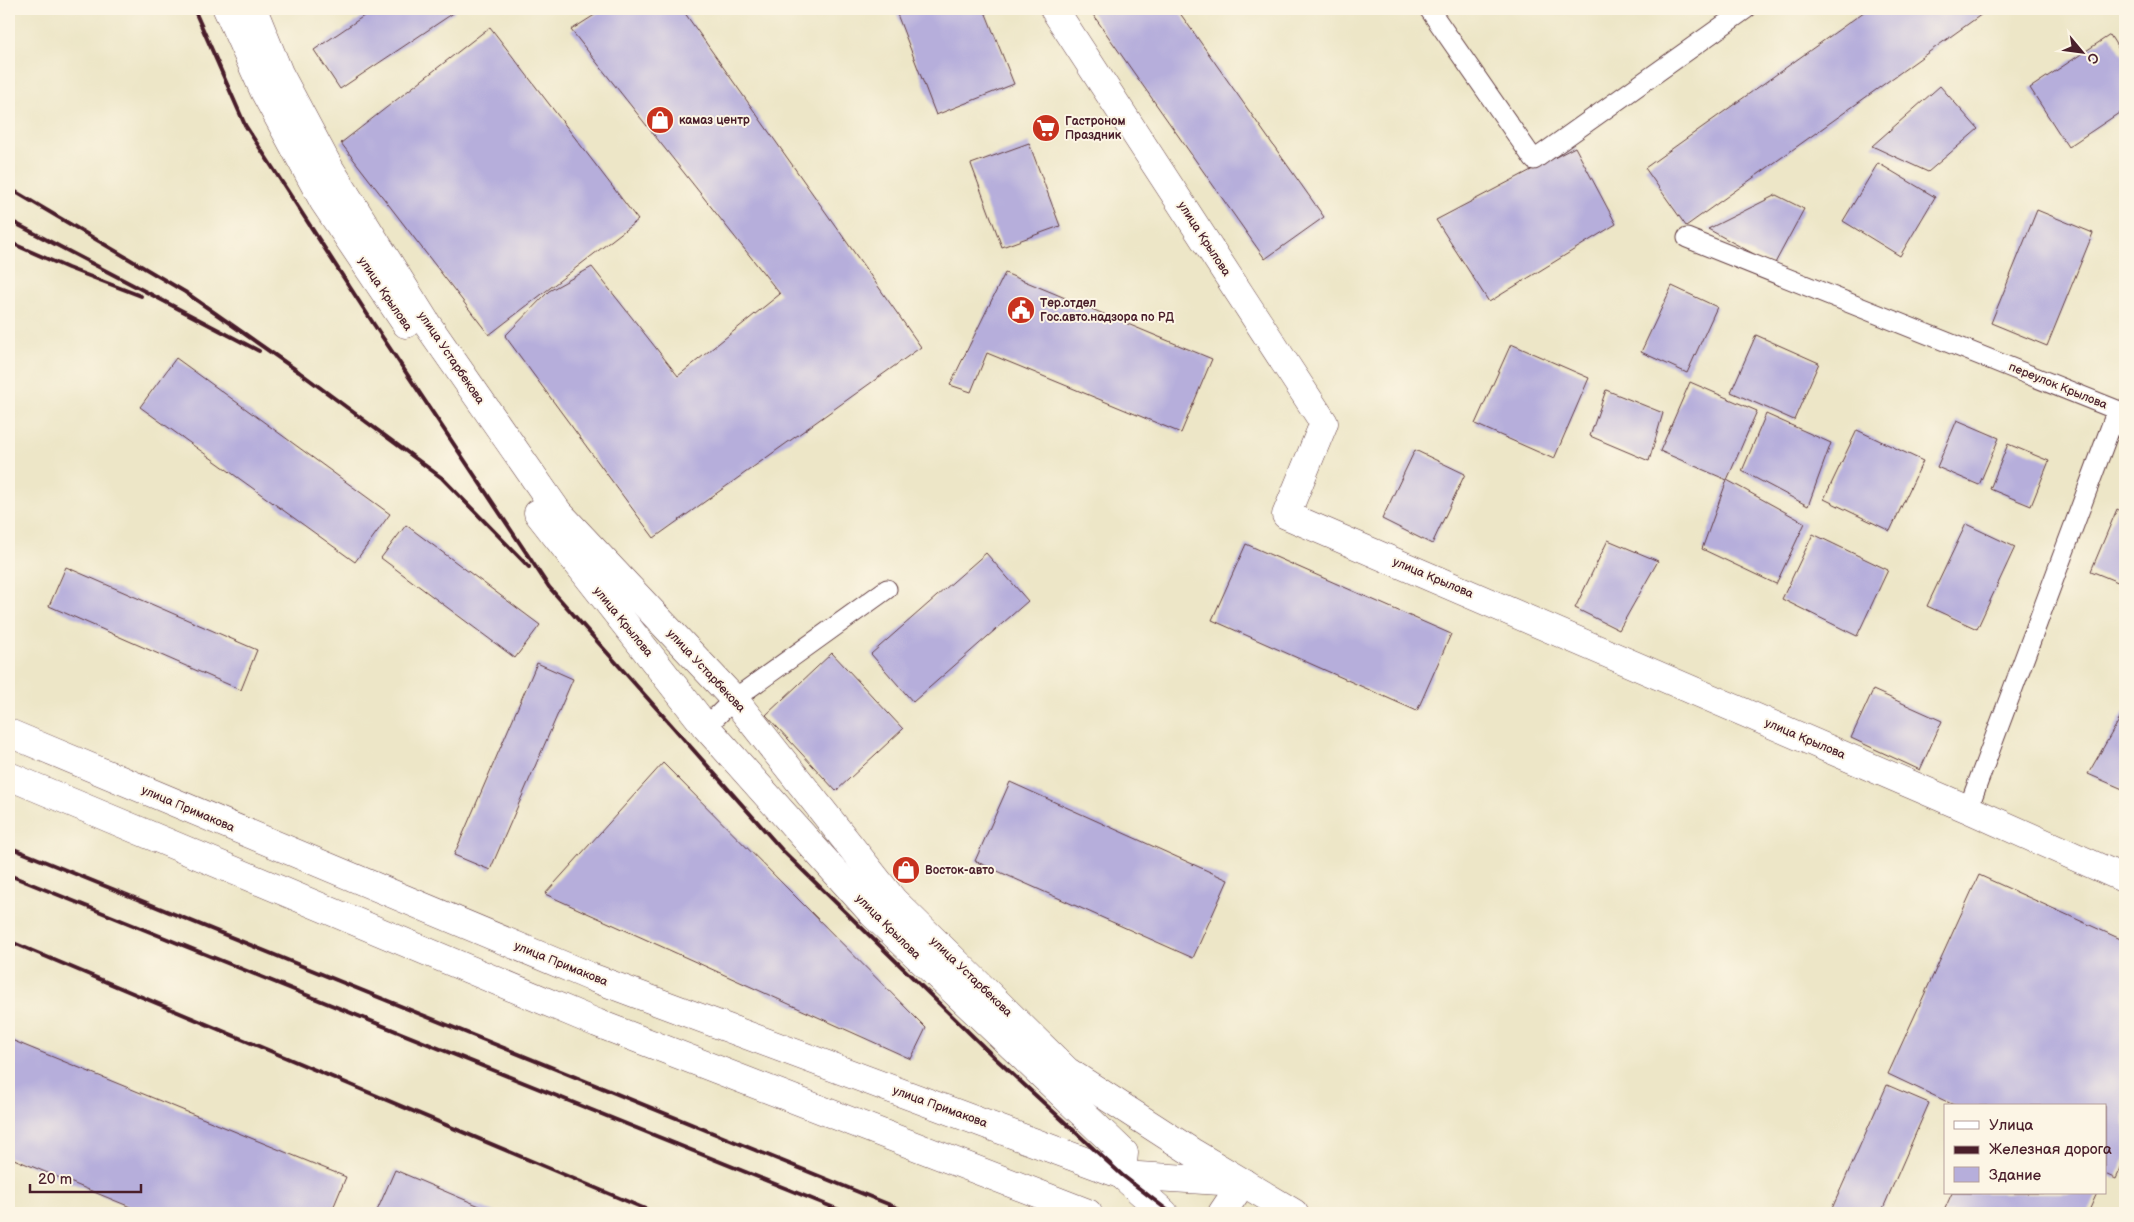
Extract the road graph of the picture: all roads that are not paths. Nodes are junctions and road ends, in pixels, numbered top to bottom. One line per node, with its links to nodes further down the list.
1 (228, 9): 9 (main road, улица Крылова)
2 (253, 9): 8 (main road, улица Устарбекова)
3 (1054, 9): 12 (main road, улица Крылова)
4 (1429, 9): 5 (lane)
5 (1746, 9)
6 (1687, 238): 12 (lane, переулок Крылова)
7 (887, 589): 8 (lane)
8 (734, 699): 9 (lane); 15 (main road, улица Устарбекова)
9 (706, 727): 14 (main road, улица Крылова)
10 (9, 733): 14 (main road, улица Примакова)
11 (9, 776): 16 (main road)
12 (1968, 809): 13 (main road, улица Крылова)
13 (2125, 879)
14 (1123, 1164): 15 (main road); 17 (main road, улица Крылова)
15 (1243, 1182): 18 (main road); 19 (main road, улица Устарбекова)
16 (1088, 1213)
17 (1164, 1213)
18 (1222, 1213)
19 (1294, 1213)

